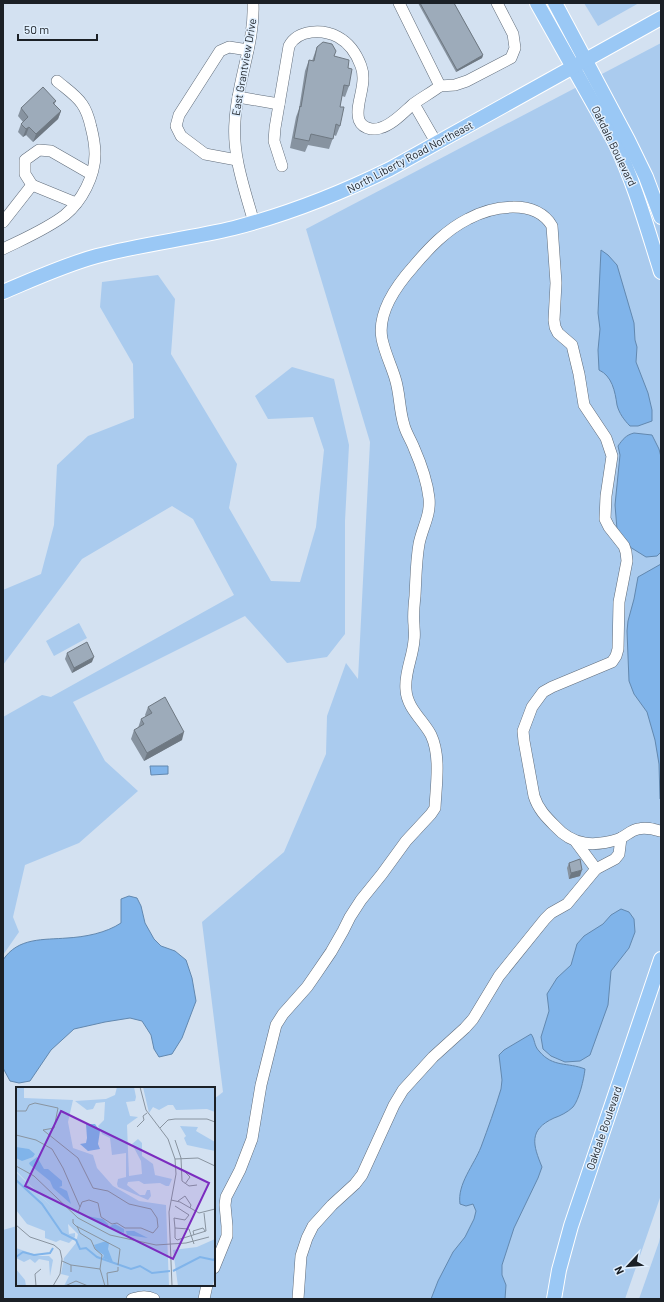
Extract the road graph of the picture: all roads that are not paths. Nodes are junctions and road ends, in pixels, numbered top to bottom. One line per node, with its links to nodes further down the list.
1 (253, 3): 7 (street, East Grantview Drive)
2 (399, 3): 11 (street)
3 (496, 3): 11 (street)
4 (537, 3): 9 (main road, Oakdale Boulevard)
5 (555, 3): 8 (main road, Oakdale Boulevard)
6 (661, 18): 8 (main road, North Liberty Road Northeast)
7 (248, 50): 12 (street, East Grantview Drive); 16 (street)
8 (586, 60): 9 (main road, North Liberty Road Northeast); 21 (main road, Oakdale Boulevard)
9 (573, 68): 15 (main road, North Liberty Road Northeast); 25 (main road, Oakdale Boulevard)
10 (57, 81): 18 (street)
11 (440, 86): 14 (street)
12 (238, 97): 13 (street); 16 (street, East Grantview Drive)
13 (279, 104): 14 (street); 17 (street)
14 (414, 104): 15 (street)
15 (437, 144): 23 (main road, North Liberty Road Northeast)
16 (237, 160): 23 (street, East Grantview Drive)
17 (282, 166)
18 (91, 174): 19 (street); 20 (street)
19 (32, 185): 20 (street); 22 (street)
20 (76, 203): 24 (street)
21 (661, 217)
22 (3, 222)
23 (254, 223): 26 (main road, North Liberty Road Northeast)
24 (3, 249)
25 (661, 272)
26 (3, 292)
27 (660, 831): 28 (street)
28 (621, 838): 29 (street); 30 (street)
29 (576, 842): 30 (street); 32 (street)
30 (596, 869): 37 (street)
31 (661, 959): 38 (main road, Oakdale Boulevard)
32 (215, 1266)
33 (207, 1286): 36 (street)
34 (132, 1299): 35 (street)
35 (154, 1299)
36 (204, 1299)
37 (298, 1299)
38 (554, 1299)

